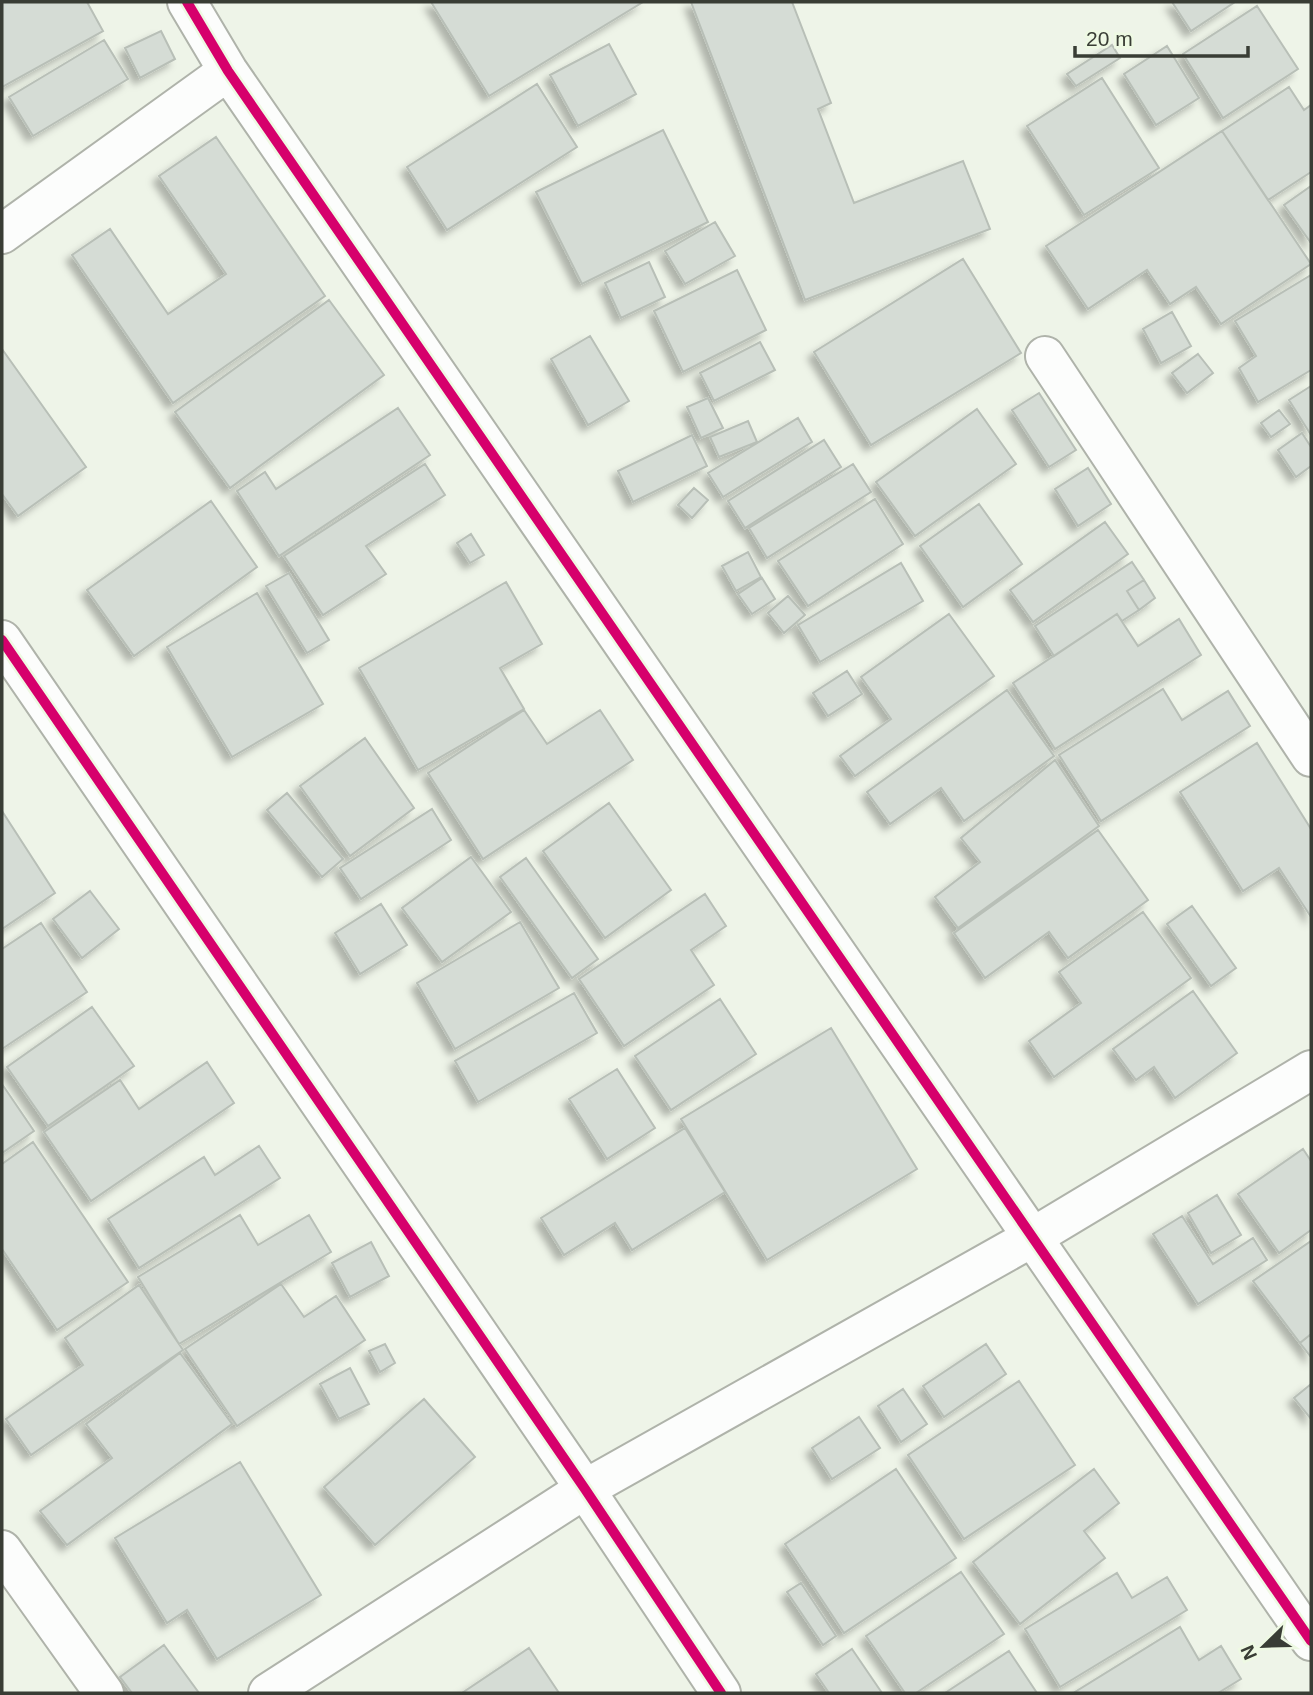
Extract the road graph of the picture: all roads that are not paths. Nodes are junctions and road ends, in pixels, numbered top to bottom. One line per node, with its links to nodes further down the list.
1 (187, 2): 2 (street)
2 (228, 71): 3 (street); 8 (street)
3 (2, 234)
4 (1045, 356): 6 (street)
5 (2, 640): 9 (street)
6 (1311, 757)
7 (1311, 1070): 8 (street)
8 (1033, 1237): 9 (street); 11 (street)
9 (585, 1489): 13 (street); 14 (street)
10 (2, 1550): 12 (street)
11 (1311, 1641)
12 (104, 1693)
13 (268, 1693)
14 (721, 1693)

